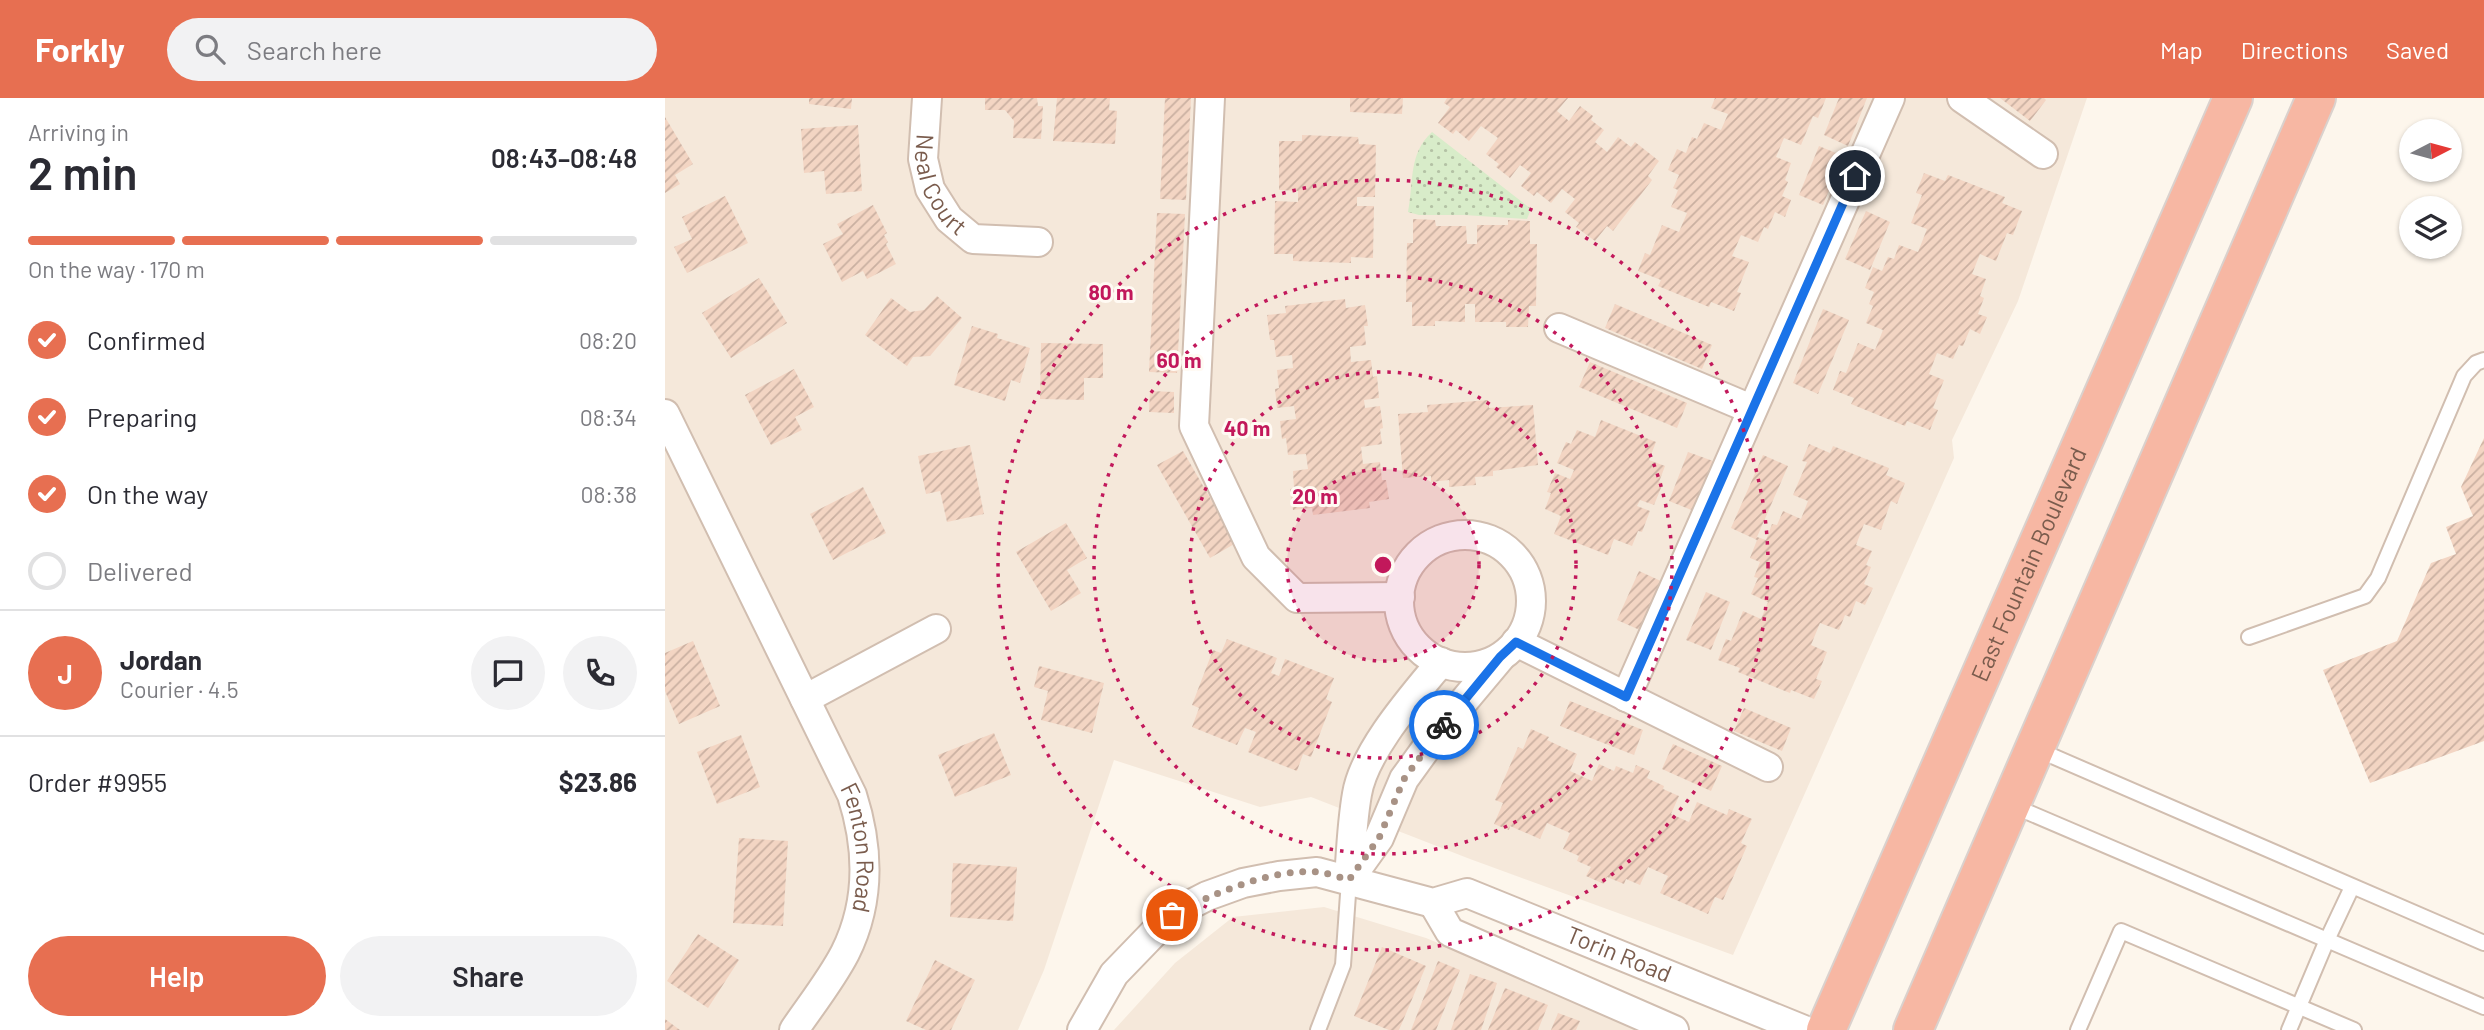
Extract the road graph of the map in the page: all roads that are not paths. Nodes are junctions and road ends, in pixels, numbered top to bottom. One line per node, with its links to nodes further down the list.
1 (927, 98): 8 (street, Neal Court)
2 (1210, 98): 13 (street)
3 (1890, 98): 11 (street)
4 (1962, 98): 7 (street)
5 (2316, 98): 21 (highway)
6 (2226, 113): 37 (highway, East Fountain Boulevard)
7 (2043, 154)
8 (1038, 242)
9 (1559, 328): 11 (street)
10 (2484, 360): 15 (lane)
11 (1751, 409): 18 (street)
12 (665, 414): 19 (street, Fenton Road)
13 (1400, 597): 16 (street); 17 (street)
14 (936, 629): 19 (street)
15 (2249, 637)
16 (1508, 650): 17 (street); 18 (street); 22 (street)
17 (1441, 662): 20 (street)
18 (1626, 697): 23 (street)
19 (804, 699): 32 (street, Fenton Road)
20 (1389, 730): 22 (street); 25 (street)
21 (2035, 748): 24 (highway); 26 (lane)
22 (1424, 752): 25 (street)
23 (1768, 767)
24 (2010, 805): 28 (lane); 38 (highway)
25 (1349, 880): 27 (street); 33 (street); 34 (lane)
26 (2353, 887): 28 (lane); 29 (lane)
27 (1433, 903): 35 (street, Torin Road); 36 (street, Torin Road)
28 (2327, 940): 30 (lane); 31 (lane)
29 (2484, 943)
30 (2298, 1006): 39 (lane); 40 (lane); 41 (lane)
31 (2484, 1007)
32 (794, 1030)
33 (1081, 1030)
34 (1318, 1030)
35 (1674, 1030)
36 (1804, 1030)
37 (1826, 1030)
38 (1913, 1030)
39 (2078, 1030)
40 (2289, 1030)
41 (2354, 1030)

